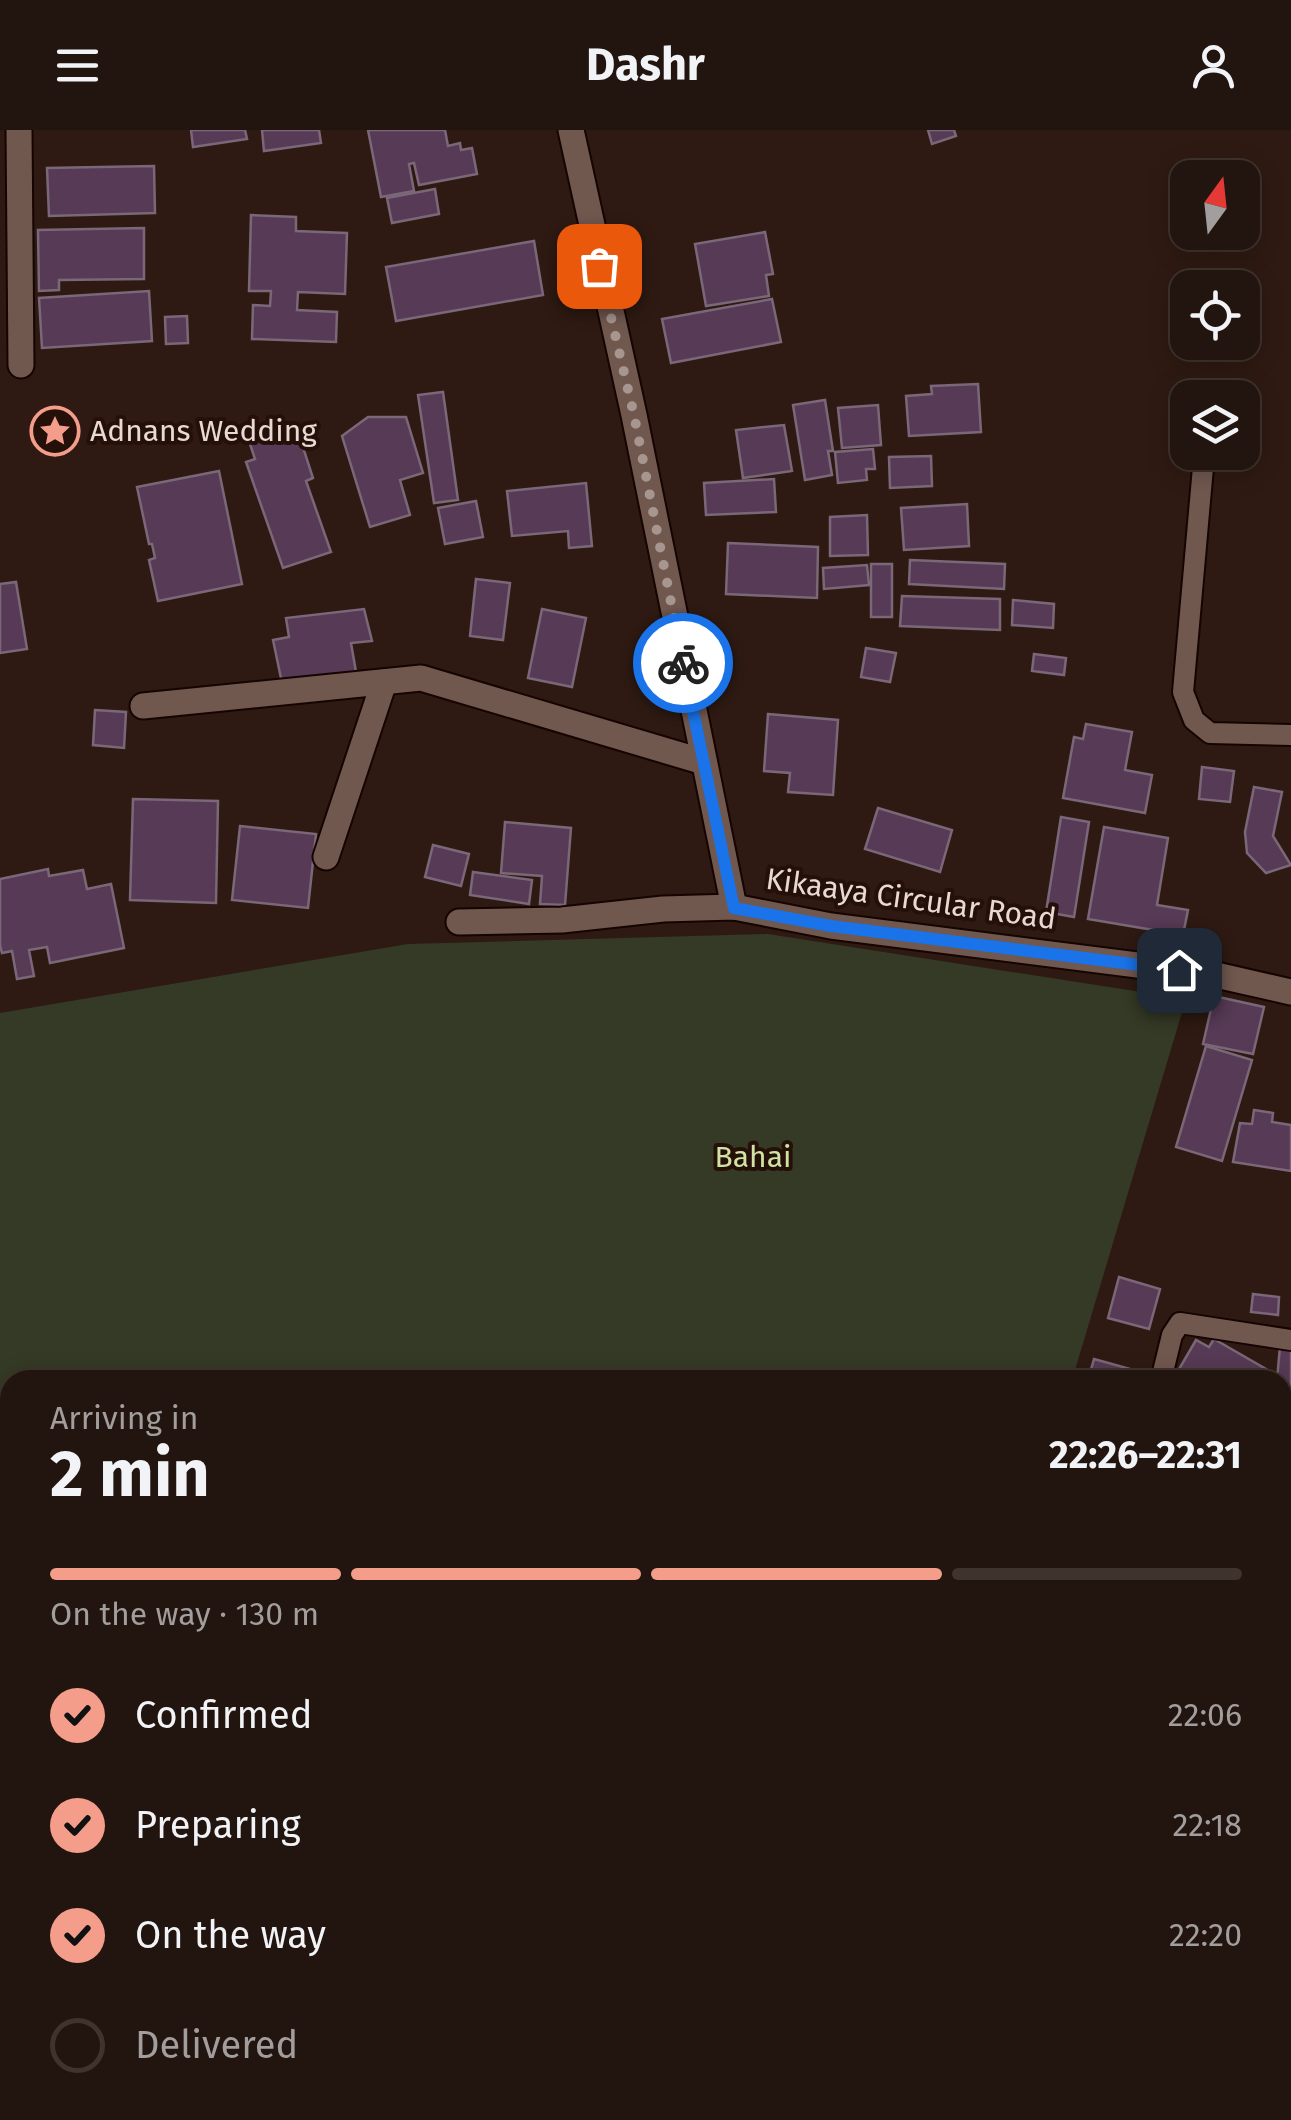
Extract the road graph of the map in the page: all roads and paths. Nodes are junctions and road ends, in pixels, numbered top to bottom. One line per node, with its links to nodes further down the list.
1 (19, 130): 3 (street)
2 (571, 130): 8 (street, Kikaaya Circular Road)
3 (21, 365)
4 (1203, 470): 7 (lane)
5 (384, 682): 6 (street); 8 (street); 9 (street)
6 (142, 706)
7 (1291, 735)
8 (704, 762): 10 (street, Kikaaya Circular Road)
9 (326, 857)
10 (734, 908): 11 (street, Kikaaya Circular Road); 12 (street, Kikaaya Circular Road)
11 (458, 922)
12 (1291, 992)
13 (1291, 1340): 14 (lane)
14 (1163, 1370)

